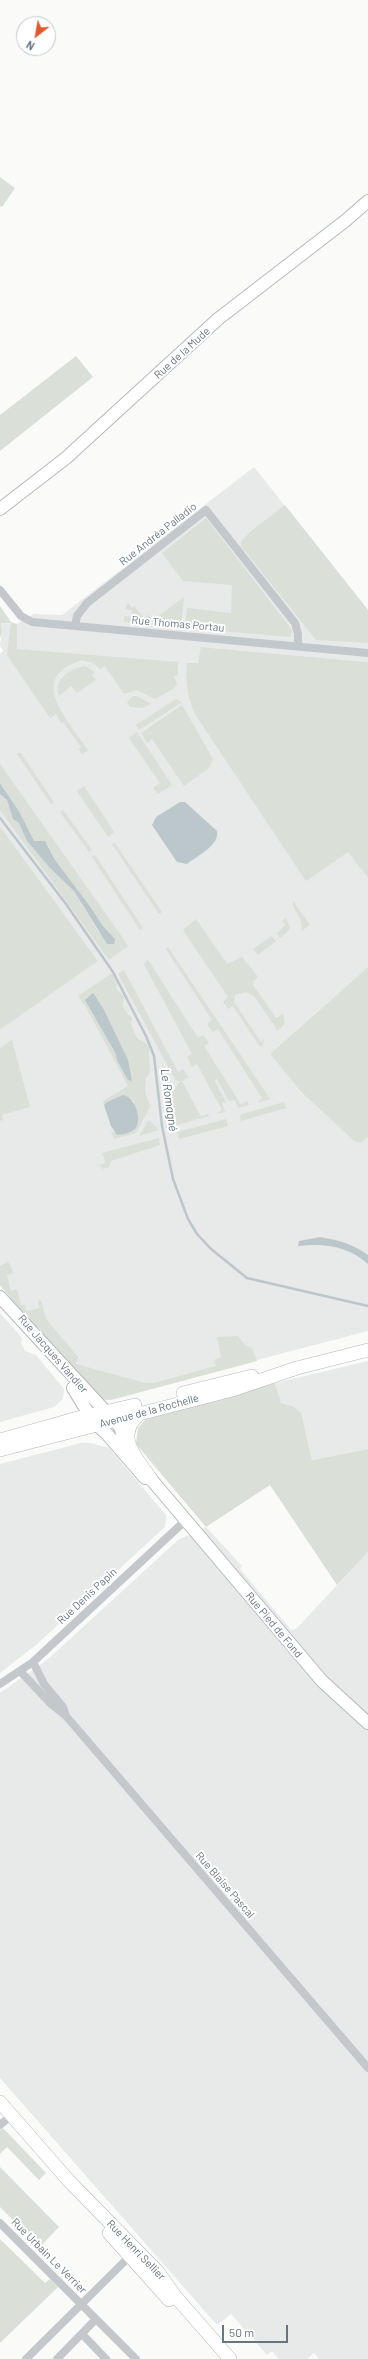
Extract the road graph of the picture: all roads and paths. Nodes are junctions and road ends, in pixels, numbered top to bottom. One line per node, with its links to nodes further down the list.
1 (368, 201): 2 (street, Rue de la Mude)
2 (0, 509)
3 (0, 590): 4 (street, Rue Thomas Portau)
4 (75, 626): 5 (street, Rue Thomas Portau); 5 (street, Rue Andréa Palladio)
5 (298, 646): 6 (street, Rue Thomas Portau)
6 (368, 653)
7 (0, 1297): 12 (street, Rue Jacques Vandier)
8 (0, 1300): 13 (street, Rue Jacques Vandier)
9 (368, 1350): 10 (main road, Avenue de la Rochelle)
10 (297, 1368): 11 (main road, Avenue de la Rochelle); 12 (main road, Avenue de la Rochelle)
11 (143, 1412): 12 (main road, Avenue de la Rochelle); 16 (main road)
12 (111, 1416): 13 (main road, Avenue de la Rochelle); 16 (street, Rue Jacques Vandier)
13 (93, 1420): 14 (main road, Avenue de la Rochelle); 15 (main road, Avenue de la Rochelle); 17 (street, Rue Jacques Vandier)
14 (0, 1440)
15 (0, 1450)
16 (151, 1479): 17 (street, Rue Jacques Vandier)
17 (174, 1505): 18 (street, Rue Jacques Vandier)
18 (186, 1520): 19 (street, Rue Denis Papin); 23 (street, Rue Pied de Fond)
19 (33, 1662): 20 (street, Rue Denis Papin); 22 (street, Rue Blaise Pascal)
20 (21, 1672): 21 (street, Rue Denis Papin); 22 (street, Rue Blaise Pascal)
21 (0, 1684)
22 (66, 1716): 24 (street, Rue Blaise Pascal)
23 (368, 1724)
24 (368, 2068)
25 (0, 2102): 26 (main road, Rue Henri Sellier)
26 (12, 2115): 27 (street); 28 (main road, Rue Henri Sellier)
27 (0, 2125)
28 (69, 2180): 30 (main road, Rue Henri Sellier); 39 (main road, Rue Henri Sellier)
29 (0, 2223): 31 (street, Rue Urbain Le Verrier)
30 (130, 2256): 31 (street); 38 (main road, Rue Henri Sellier)
31 (82, 2304): 32 (street, Rue Urbain Le Verrier); 34 (street)
32 (96, 2319): 33 (street); 37 (street, Rue Urbain Le Verrier)
33 (82, 2334): 35 (street); 36 (street)
34 (26, 2359)
35 (57, 2359)
36 (106, 2359)
37 (136, 2359)
38 (218, 2359)
39 (230, 2359)

